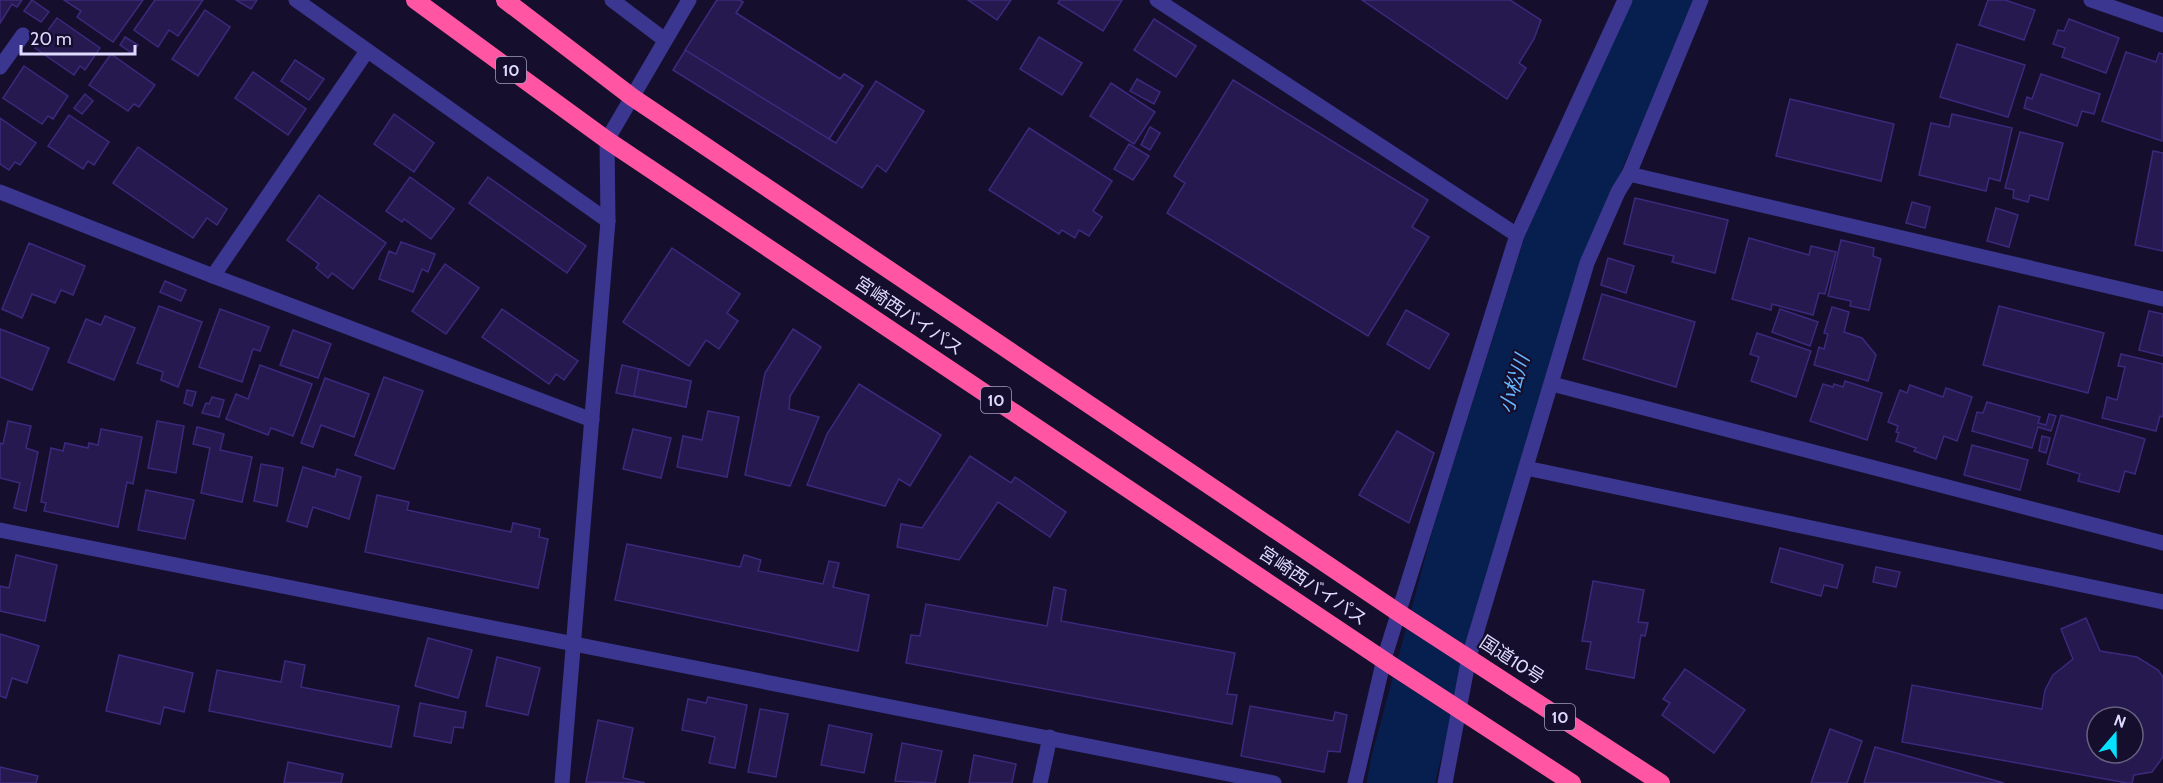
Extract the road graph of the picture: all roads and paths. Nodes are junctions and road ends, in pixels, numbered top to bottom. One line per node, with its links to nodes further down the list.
1 (296, 0): 13 (street)
2 (416, 0): 16 (highway, 宮崎西バイパス / 10)
3 (505, 0): 15 (highway, 宮崎西バイパス / 10)
4 (612, 0): 12 (street)
5 (689, 0): 12 (street)
6 (1157, 0): 20 (street)
7 (1625, 0): 20 (street)
8 (1701, 0): 17 (street)
9 (2091, 0): 10 (street)
10 (2163, 26)
11 (23, 35): 14 (street)
12 (665, 40): 15 (street)
13 (367, 51): 19 (street); 21 (street)
14 (0, 67)
15 (632, 96): 16 (street); 29 (highway, 宮崎西バイパス / 10)
16 (607, 140): 19 (street); 32 (highway, 宮崎西バイパス / 10)
17 (1629, 174): 22 (street); 23 (street)
18 (0, 192): 21 (street)
19 (608, 220): 24 (street)
20 (1517, 235): 29 (street)
21 (213, 276): 24 (street)
22 (2163, 299)
23 (1552, 384): 25 (street); 27 (street)
24 (592, 420): 30 (street)
25 (1526, 468): 28 (street); 31 (street)
26 (0, 530): 30 (street)
27 (2163, 543)
28 (2163, 602)
29 (1403, 615): 31 (highway, 国道10号 / 10); 32 (street)
30 (573, 644): 34 (street); 35 (street)
31 (1464, 654): 33 (street); 41 (highway, 国道10号 / 10)
32 (1388, 662): 33 (highway, 10); 38 (street)
33 (1454, 705): 39 (street); 40 (highway, 10)
34 (1050, 737): 36 (street); 37 (street)
35 (562, 783)
36 (1040, 783)
37 (1274, 783)
38 (1355, 783)
39 (1445, 783)
40 (1572, 783)
41 (1661, 783)

